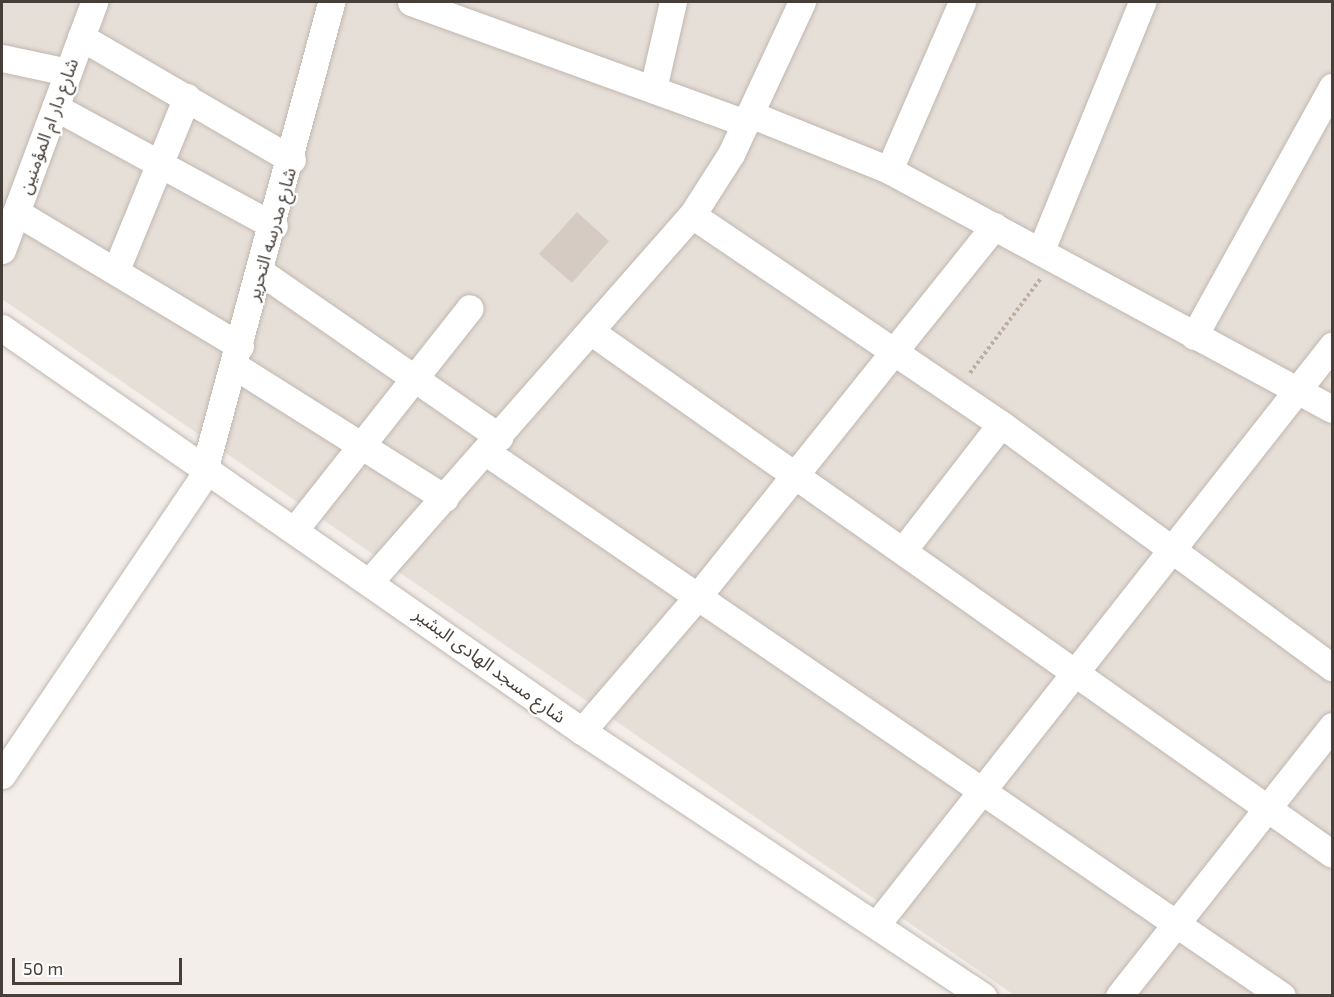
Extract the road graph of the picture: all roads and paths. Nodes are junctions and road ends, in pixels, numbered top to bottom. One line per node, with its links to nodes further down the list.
1 (94, 2): 8 (street, شارع دار ام المؤمنين)
2 (331, 2): 16 (street, شارع مدرسه التحرير)
3 (411, 2): 12 (street)
4 (673, 2): 12 (street)
5 (802, 2): 15 (street)
6 (962, 2): 18 (street)
7 (1142, 2): 24 (street)
8 (81, 37): 10 (street, شارع دار ام المؤمنين); 13 (street)
9 (2, 58): 10 (street)
10 (68, 72): 14 (street, شارع دار ام المؤمنين)
11 (1332, 87): 30 (street)
12 (653, 89): 15 (street)
13 (187, 97): 16 (street); 17 (street)
14 (55, 107): 17 (street); 19 (street, شارع دار ام المؤمنين)
15 (748, 118): 18 (street); 20 (street)
16 (292, 160): 21 (street, شارع مدرسه التحرير)
17 (159, 166): 21 (street); 25 (street)
18 (889, 170): 22 (street)
19 (16, 212): 23 (street, شارع دار ام المؤمنين); 25 (street)
20 (692, 215): 29 (street); 32 (street)
21 (274, 226): 26 (street, شارع مدرسه التحرير)
22 (994, 226): 24 (street); 32 (street)
23 (2, 250)
24 (1049, 254): 30 (street); 35 (path)
25 (116, 270): 33 (street)
26 (261, 272): 33 (street, شارع مدرسه التحرير); 34 (street)
27 (470, 308): 34 (street)
28 (2, 328): 41 (street, شارع مسجد الهادى البشير)
29 (593, 333): 39 (street); 42 (street)
30 (1194, 336): 36 (street)
31 (1332, 346): 36 (street)
32 (894, 352): 35 (street); 42 (street)
33 (237, 356): 40 (street); 41 (street, شارع مدرسه التحرير)
34 (415, 378): 39 (street); 40 (street)
35 (955, 393): 38 (street)
36 (1295, 393): 37 (street); 45 (street)
37 (1332, 409)
38 (1001, 424): 45 (street); 46 (street)
39 (493, 444): 43 (street); 48 (street)
40 (361, 445): 43 (street); 44 (street)
41 (202, 463): 44 (street, شارع مسجد الهادى البشير); 53 (street, شارع مدرسه التحرير)
42 (796, 474): 46 (street); 48 (street)
43 (445, 498): 47 (street)
44 (296, 528): 47 (street, شارع مسجد الهادى البشير)
45 (1173, 546): 49 (street); 50 (street)
46 (904, 549): 50 (street)
47 (371, 580): 52 (street, شارع مسجد الهادى البشير)
48 (698, 596): 52 (street); 54 (street)
49 (1332, 667)
50 (1078, 670): 54 (street); 55 (street)
51 (1332, 726): 55 (street)
52 (582, 731): 58 (street, شارع مسجد الهادى البشير)
53 (2, 775)
54 (982, 790): 57 (street); 58 (street)
55 (1271, 811): 56 (street); 57 (street)
56 (1332, 854)
57 (1180, 921): 60 (street); 61 (street)
58 (877, 924): 59 (street, شارع مسجد الهادى البشير)
59 (983, 996)
60 (1119, 996)
61 (1282, 996)

